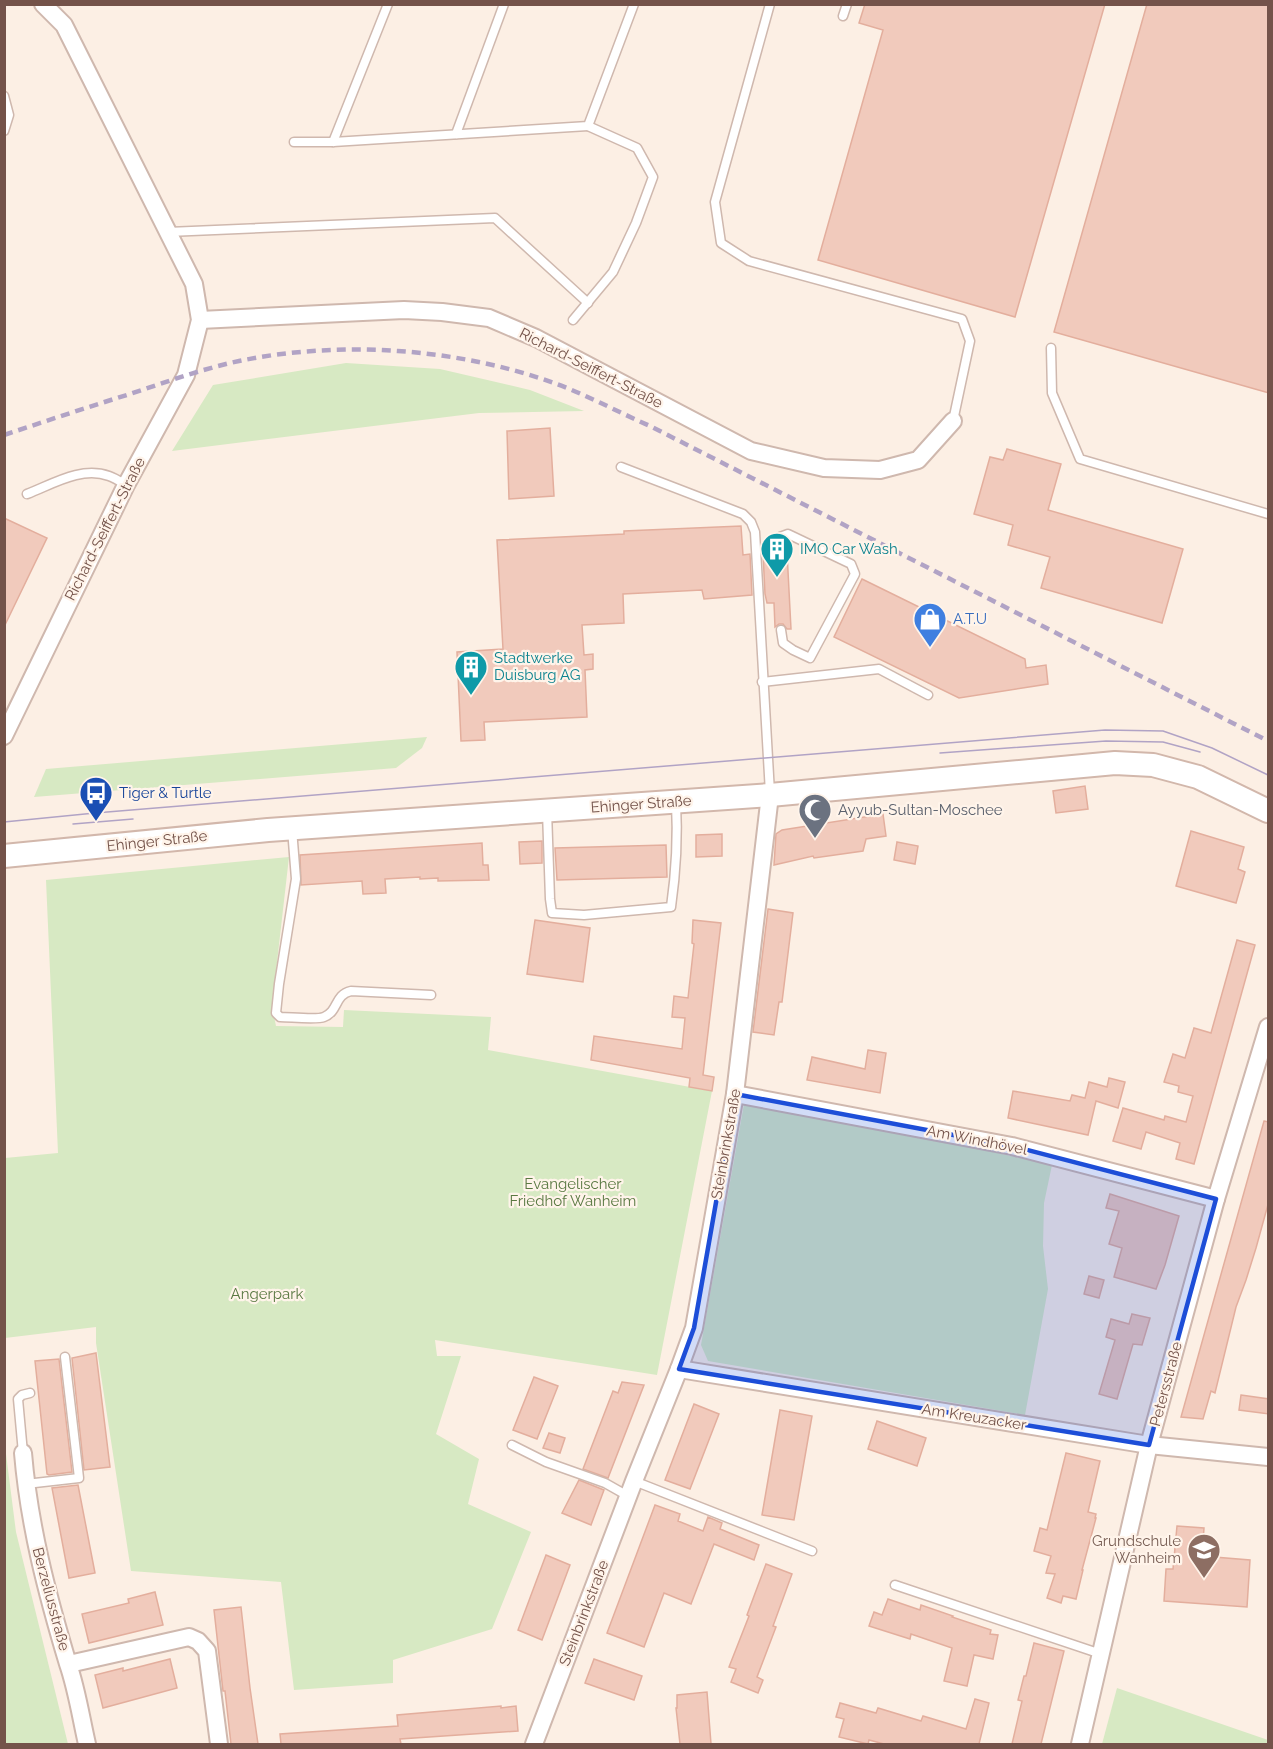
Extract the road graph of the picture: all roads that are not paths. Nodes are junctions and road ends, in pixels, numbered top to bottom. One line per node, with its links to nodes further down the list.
1 (43, 4): 14 (street, Richard-Seiffert-Straße)
2 (388, 4): 13 (lane)
3 (504, 4): 11 (lane)
4 (634, 4): 9 (lane)
5 (770, 4): 19 (lane)
6 (847, 4): 7 (lane)
7 (843, 16)
8 (4, 96): 10 (lane)
9 (588, 126): 11 (lane); 15 (lane)
10 (4, 131)
11 (456, 134): 13 (lane)
12 (294, 142): 13 (lane)
13 (333, 142)
14 (168, 232): 15 (lane); 16 (street, Richard-Seiffert-Straße)
15 (588, 303): 17 (lane)
16 (200, 320): 19 (street, Richard-Seiffert-Straße); 21 (street, Richard-Seiffert-Straße)
17 (573, 320)
18 (1051, 348): 23 (lane)
19 (953, 421)
20 (621, 467): 26 (lane)
21 (126, 485): 22 (lane); 28 (street, Richard-Seiffert-Straße)
22 (27, 494)
23 (1269, 514)
24 (776, 552): 25 (lane)
25 (782, 630)
26 (762, 682): 27 (lane); 29 (lane)
27 (928, 695)
28 (4, 736)
29 (770, 795): 30 (street, Ehinger Straße); 32 (street, Ehinger Straße); 37 (street, Steinbrinkstraße)
30 (676, 802): 31 (street, Ehinger Straße); 31 (lane)
31 (547, 811): 33 (street, Ehinger Straße)
32 (1269, 811)
33 (292, 828): 34 (street, Ehinger Straße); 35 (lane)
34 (4, 856)
35 (431, 995)
36 (1269, 1028): 38 (street, Petersstraße)
37 (735, 1094): 38 (street, Am Windhövel); 40 (street, Steinbrinkstraße)
38 (1216, 1199): 43 (street, Petersstraße)
39 (65, 1357): 46 (lane)
40 (680, 1369): 43 (street, Am Kreuzacker); 47 (street, Steinbrinkstraße)
41 (30, 1393): 44 (lane)
42 (512, 1445): 47 (lane)
43 (1149, 1445): 45 (street, Am Kreuzacker); 50 (street, Petersstraße)
44 (23, 1453): 46 (street, Berzeliusstraße)
45 (1269, 1457)
46 (26, 1484): 51 (street, Berzeliusstraße)
47 (631, 1489): 48 (lane); 54 (street, Steinbrinkstraße)
48 (812, 1551)
49 (894, 1585): 50 (lane)
50 (1101, 1654): 55 (street, Petersstraße)
51 (69, 1664): 52 (street, Berzeliusstraße); 53 (street)
52 (87, 1744)
53 (219, 1744)
54 (534, 1744)
55 (1080, 1744)

